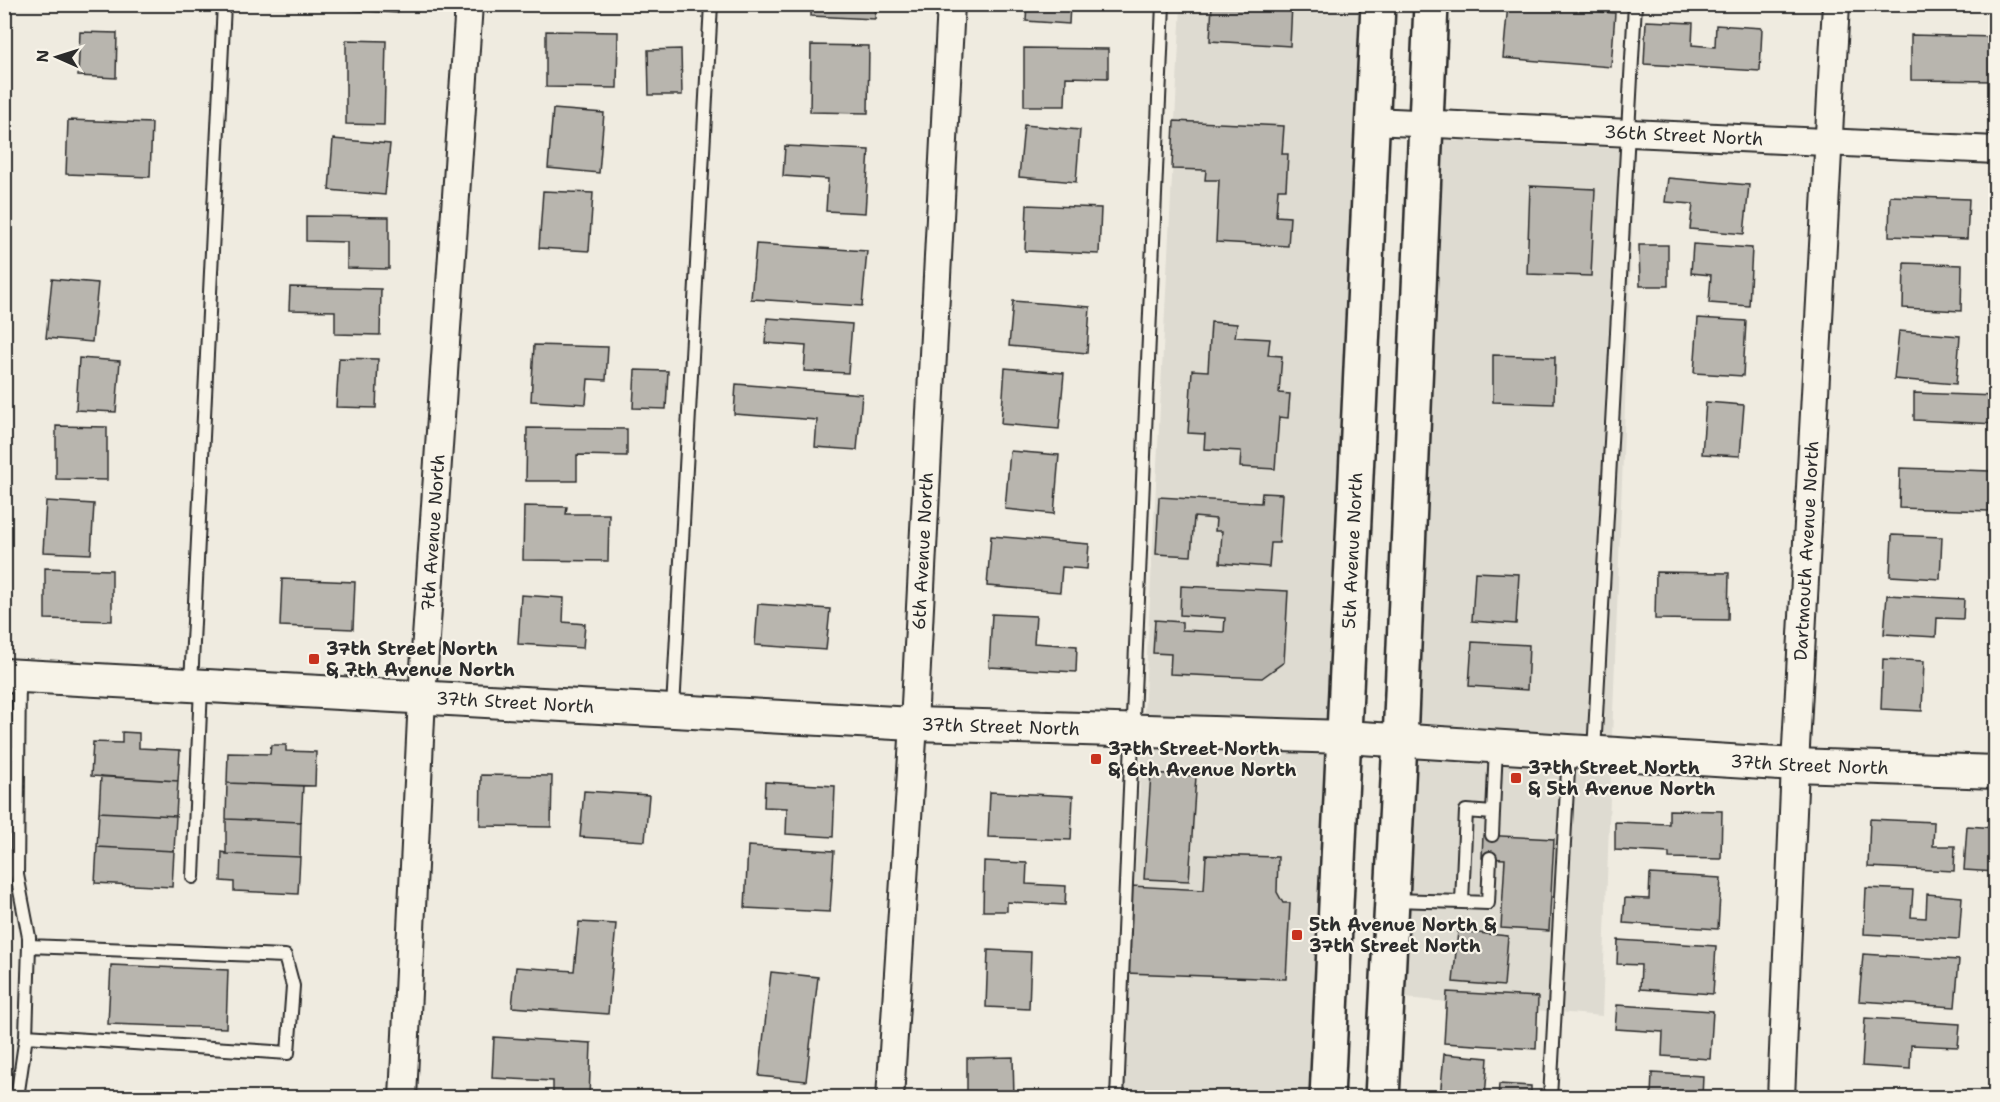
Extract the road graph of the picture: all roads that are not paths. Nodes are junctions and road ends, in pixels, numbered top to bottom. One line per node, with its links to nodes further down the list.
1 (224, 4): 16 (lane)
2 (469, 4): 17 (street, 7th Avenue North)
3 (711, 4): 18 (lane)
4 (951, 4): 19 (street, 6th Avenue North)
5 (1163, 4): 20 (lane)
6 (1378, 4): 10 (main road, 5th Avenue North)
7 (1431, 4): 11 (main road)
8 (1635, 4): 12 (lane)
9 (1836, 4): 13 (street, Dartmouth Avenue North)
10 (1372, 121): 11 (street, 36th Street North); 21 (main road, 5th Avenue North)
11 (1426, 123): 12 (street, 36th Street North); 22 (main road)
12 (1628, 132): 13 (street, 36th Street North); 24 (lane)
13 (1829, 141): 14 (street, 36th Street North); 27 (street, Dartmouth Avenue North)
14 (1995, 150)
15 (12, 676): 16 (street, 37th Street North); 26 (lane)
16 (196, 686): 17 (street, 37th Street North); 32 (lane)
17 (422, 697): 18 (street, 37th Street North); 38 (street, 7th Avenue North)
18 (673, 711): 19 (street, 37th Street North)
19 (914, 724): 20 (street, 37th Street North); 39 (street, 6th Avenue North)
20 (1132, 730): 21 (street, 37th Street North); 40 (lane)
21 (1345, 737): 22 (street, 37th Street North); 41 (main road, 5th Avenue North)
22 (1400, 741): 23 (street, 37th Street North); 33 (main road)
23 (1496, 747): 24 (street, 37th Street North); 29 (lane)
24 (1581, 752): 27 (street, 37th Street North); 43 (lane)
25 (4, 753): 26 (lane)
26 (18, 754): 35 (lane)
27 (1795, 765): 28 (street, 37th Street North); 44 (street, Dartmouth Avenue North)
28 (1995, 772)
29 (1493, 813): 30 (lane); 34 (lane)
30 (1492, 835)
31 (1490, 858): 34 (lane)
32 (193, 877)
33 (1391, 899): 34 (lane); 42 (main road)
34 (1462, 902)
35 (29, 946): 36 (lane); 36 (lane)
36 (26, 1036): 37 (lane)
37 (12, 1098)
38 (403, 1098)
39 (890, 1098)
40 (1117, 1098)
41 (1327, 1098)
42 (1382, 1098)
43 (1550, 1098)
44 (1781, 1098)

